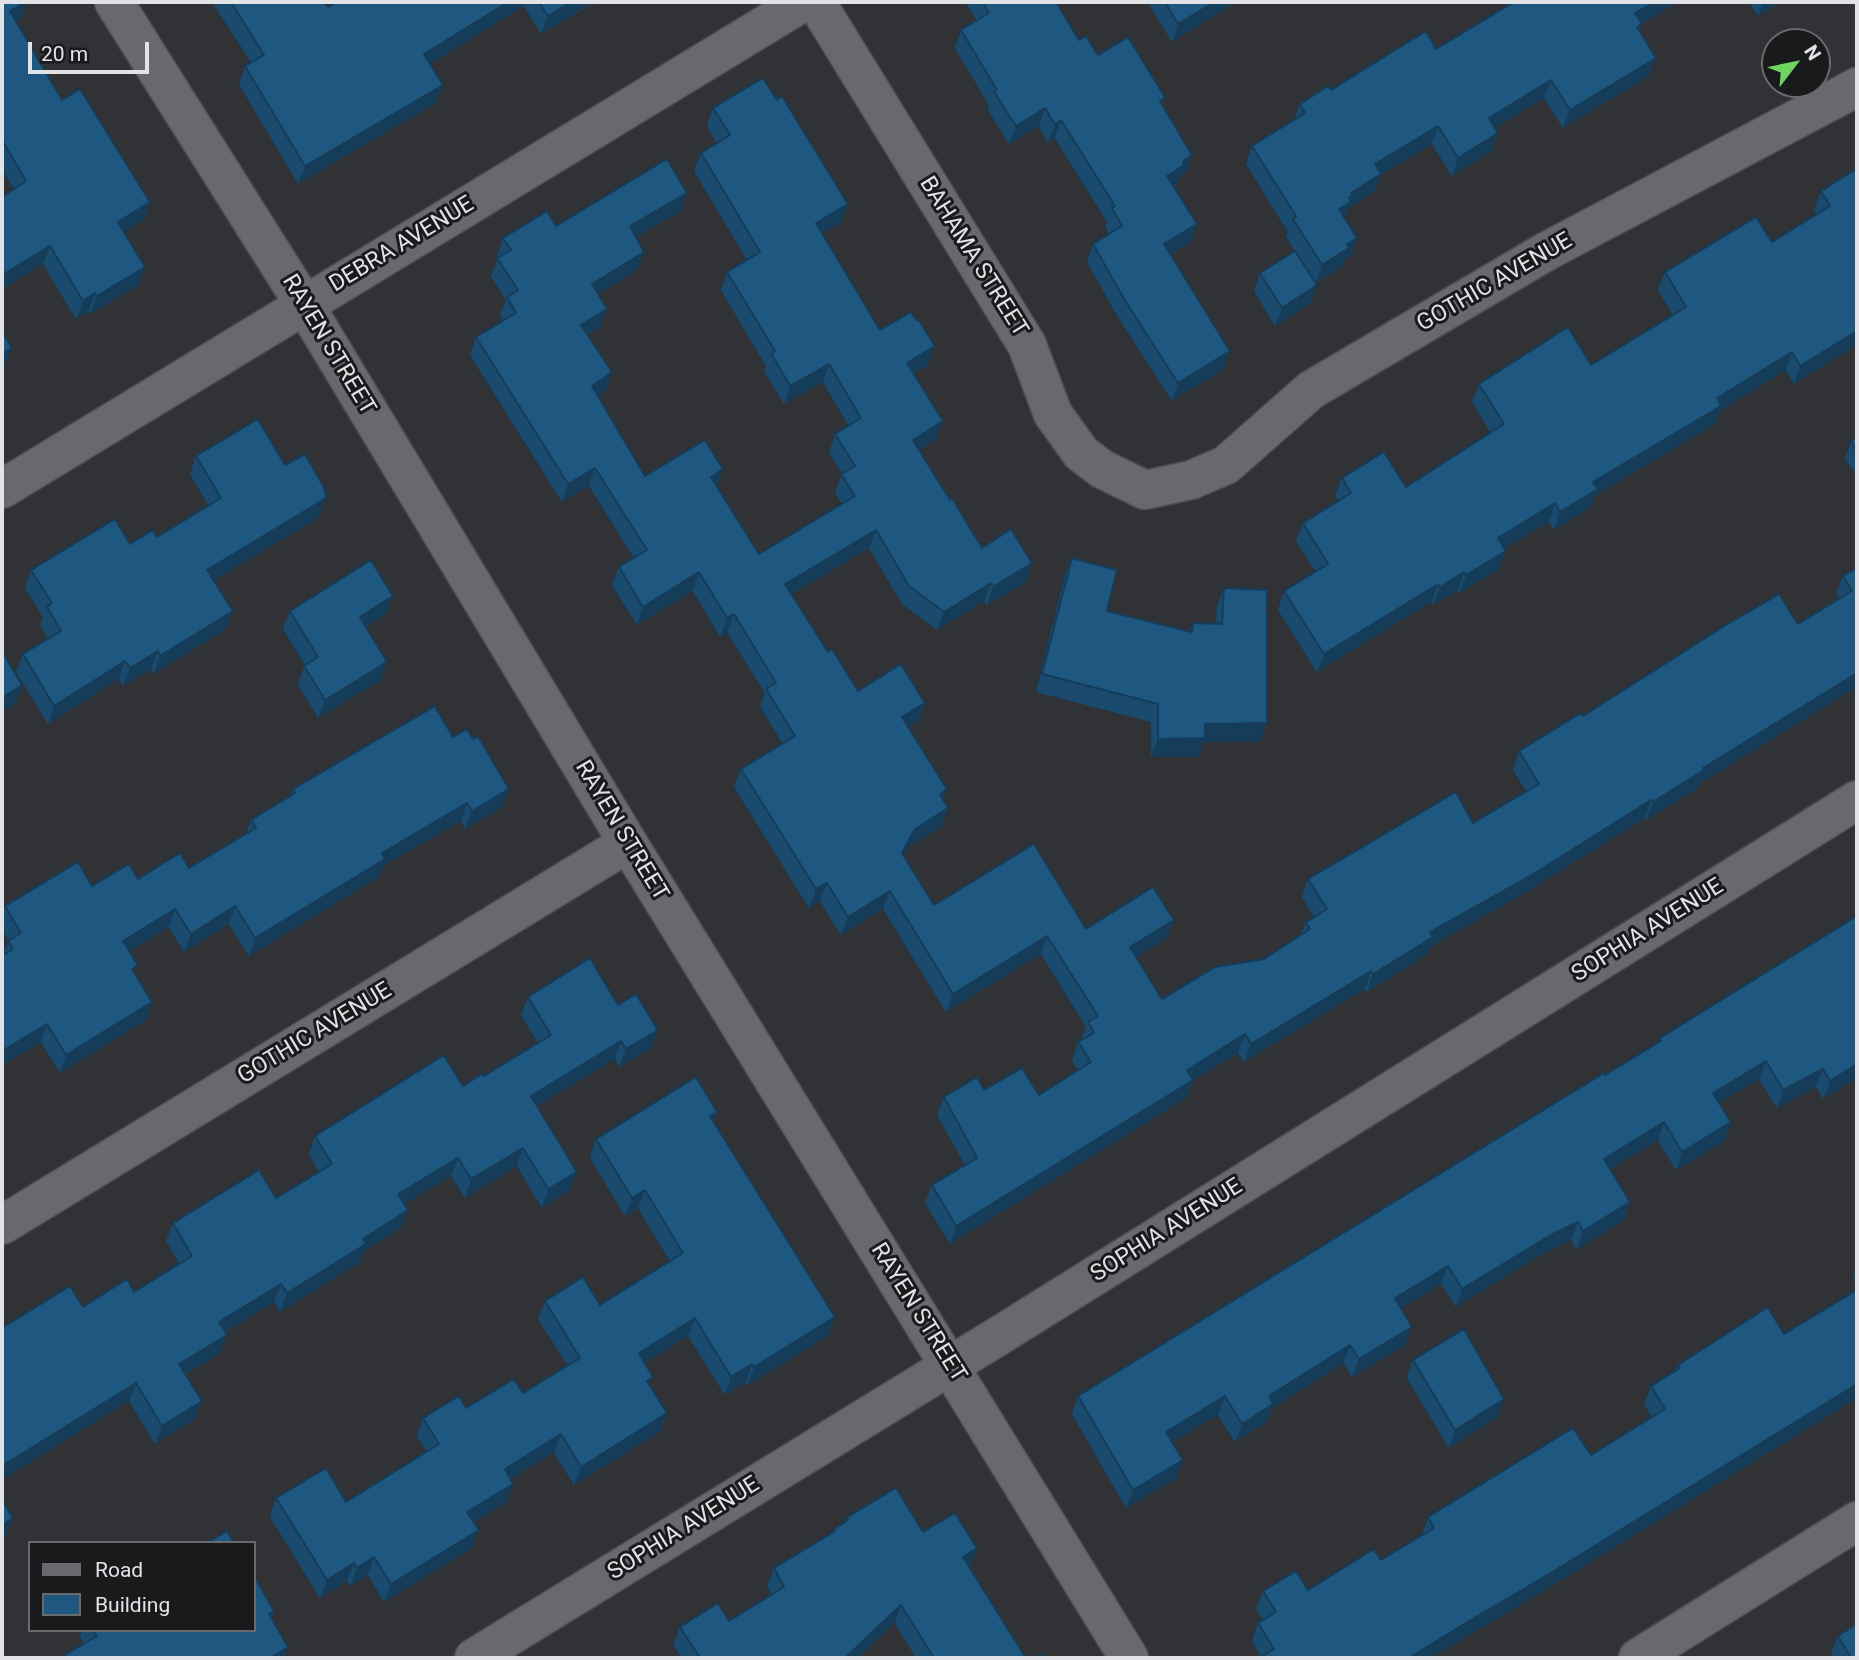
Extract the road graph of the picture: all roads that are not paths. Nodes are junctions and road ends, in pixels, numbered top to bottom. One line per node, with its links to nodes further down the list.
1 (114, 2): 5 (street, RAYEN STREET)
2 (803, 2): 5 (street, DEBRA AVENUE)
3 (816, 2): 7 (street, BAHAMA STREET)
4 (1857, 87): 7 (street, GOTHIC AVENUE)
5 (304, 304): 6 (street, DEBRA AVENUE); 9 (street, RAYEN STREET)
6 (2, 489)
7 (1145, 490)
8 (1857, 800): 11 (street, SOPHIA AVENUE)
9 (628, 843): 10 (street, GOTHIC AVENUE); 11 (street, RAYEN STREET)
10 (2, 1225)
11 (950, 1365): 13 (street, SOPHIA AVENUE); 14 (street, RAYEN STREET)
12 (1857, 1521): 15 (street)
13 (474, 1658)
14 (1129, 1658)
15 (1638, 1658)

